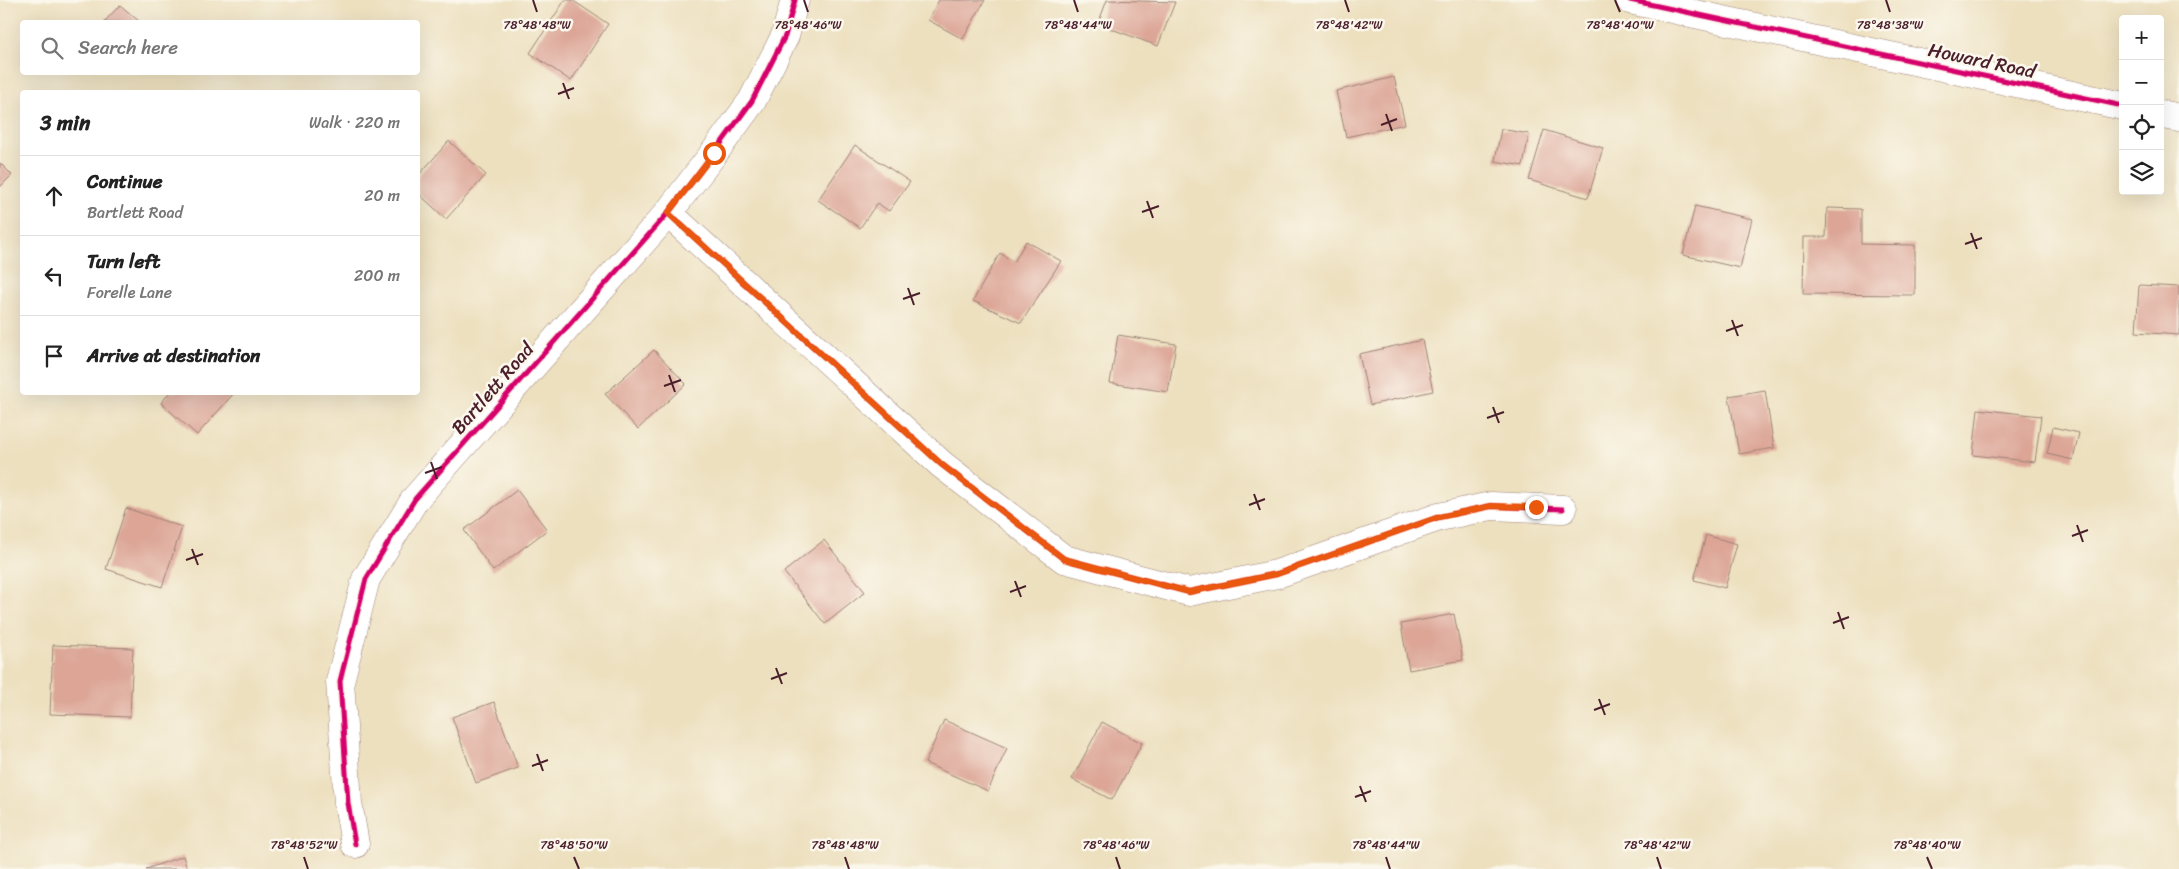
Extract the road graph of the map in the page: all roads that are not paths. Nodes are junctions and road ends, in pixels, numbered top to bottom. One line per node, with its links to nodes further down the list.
1 (795, 0): 6 (street, Bartlett Road)
2 (1630, 0): 3 (street, Howard Road)
3 (2119, 105)
4 (2164, 115): 5 (street)
5 (2179, 118)
6 (668, 213): 7 (street); 8 (street, Bartlett Road)
7 (1563, 509)
8 (355, 844)

